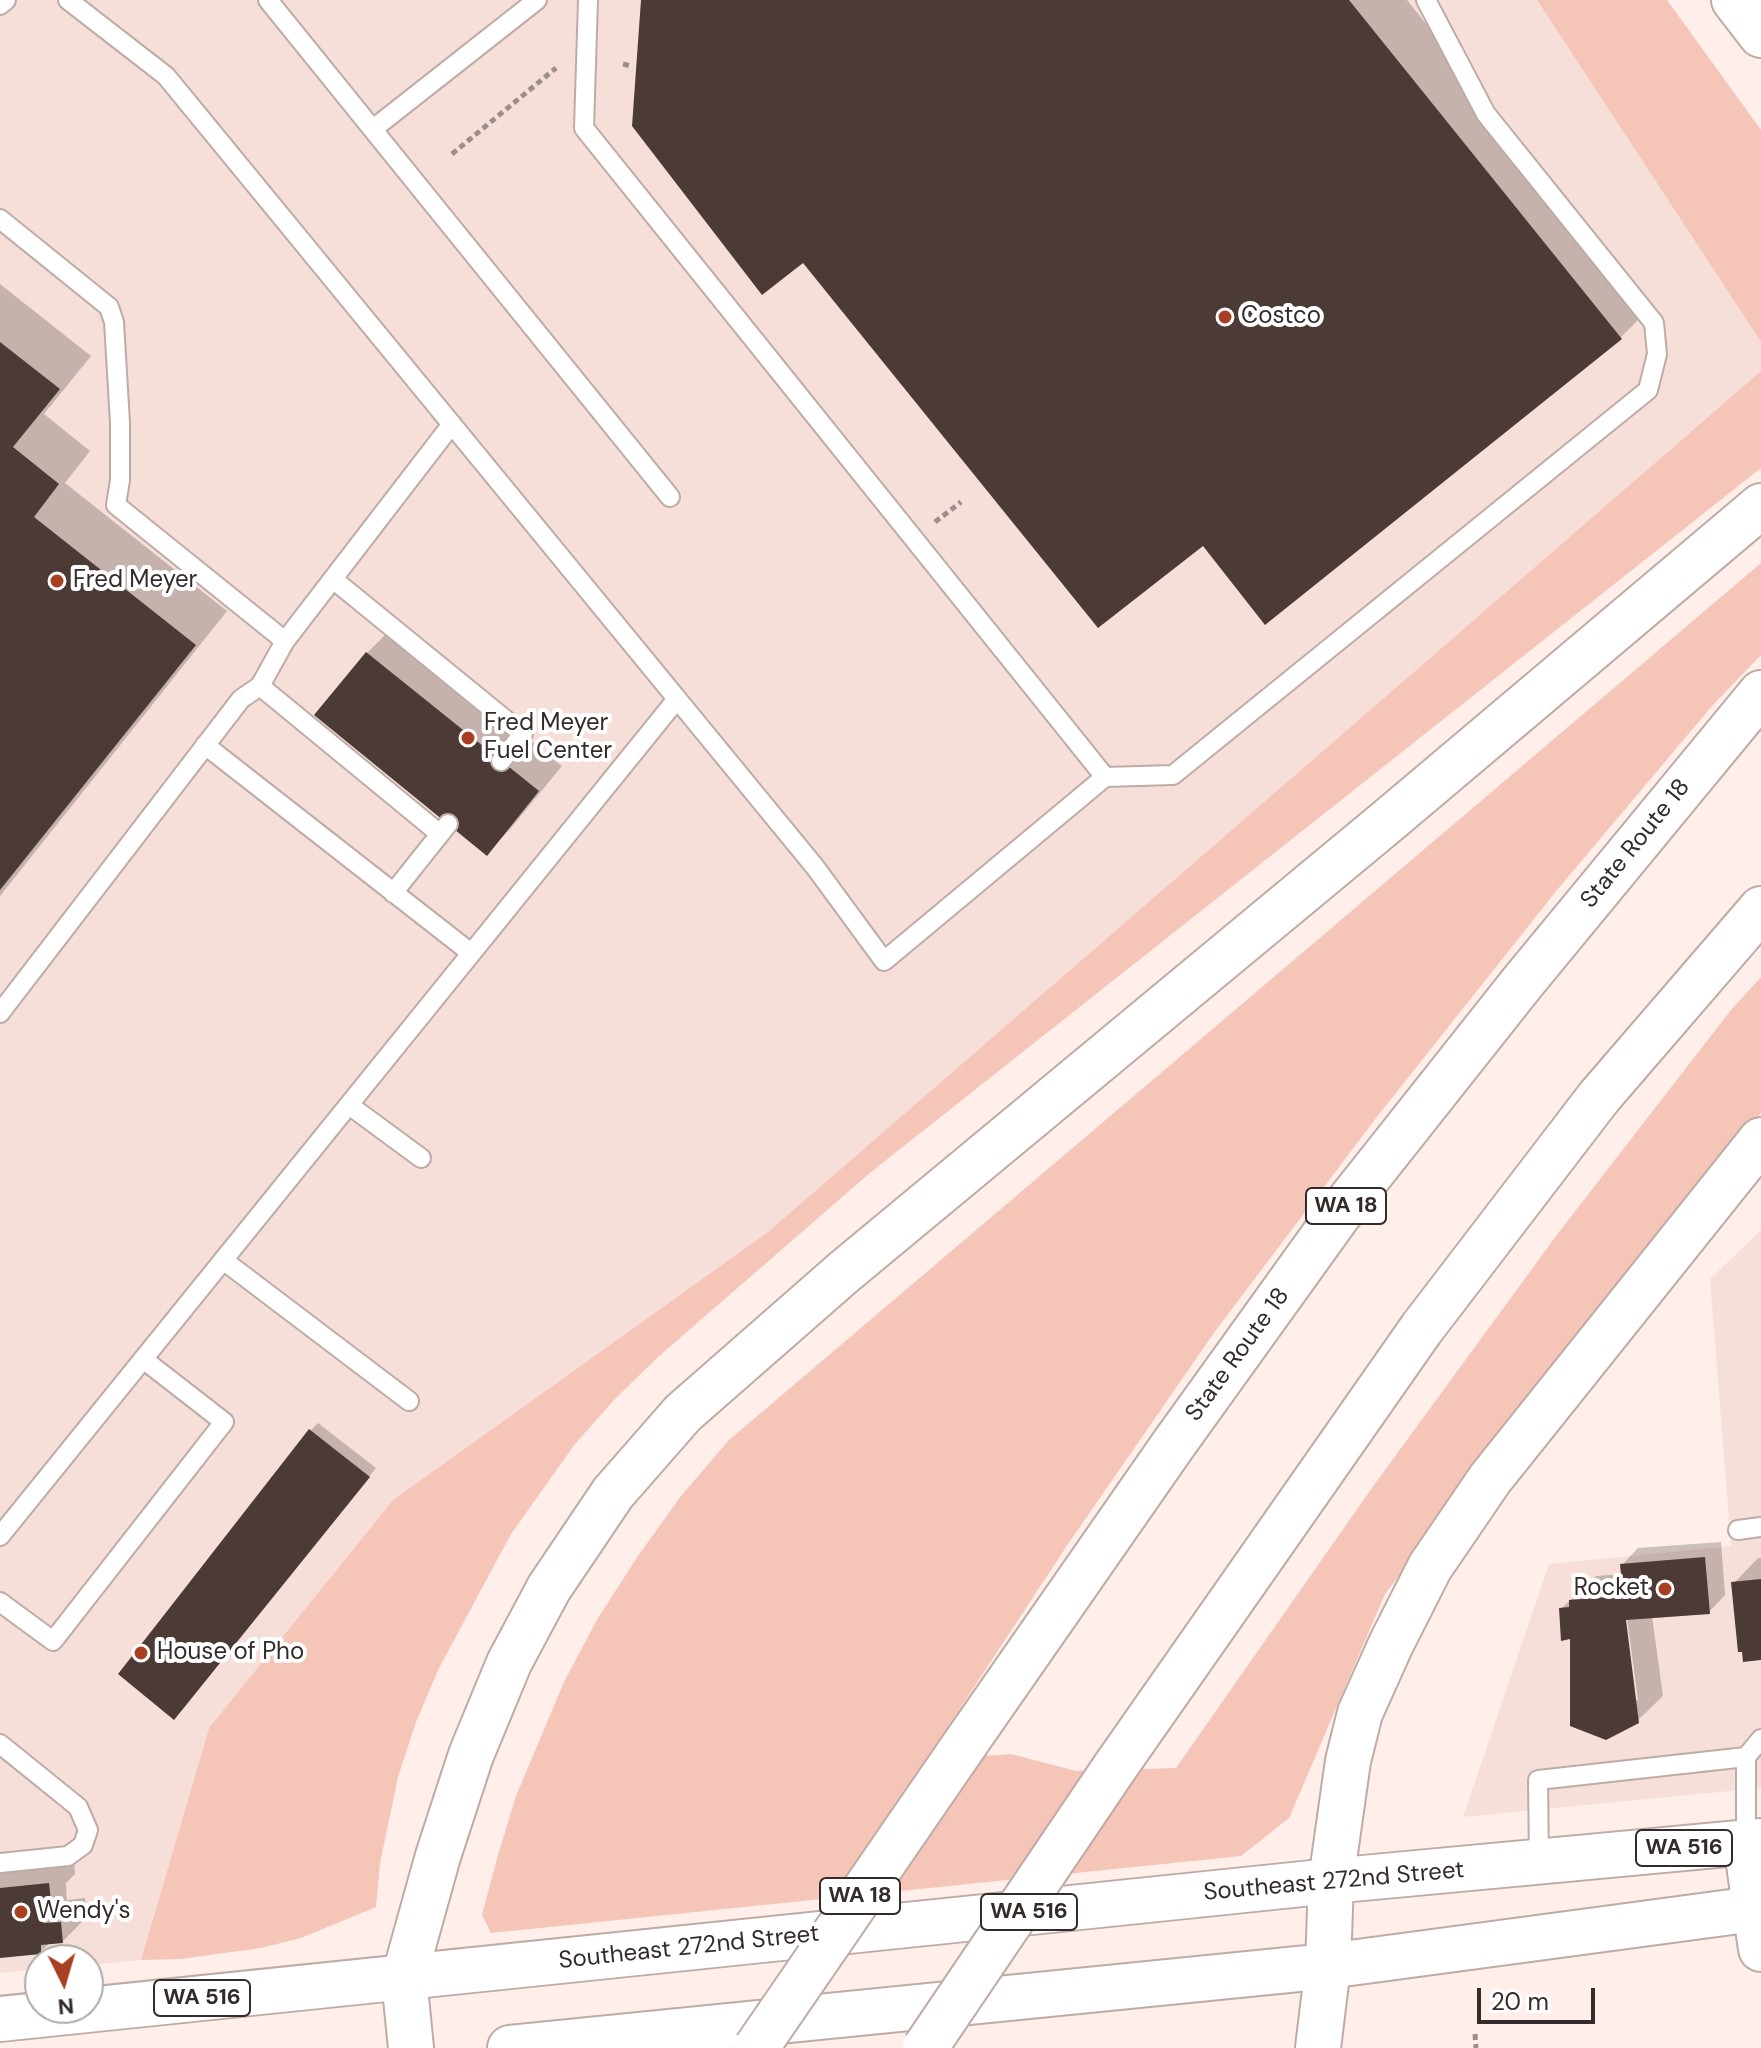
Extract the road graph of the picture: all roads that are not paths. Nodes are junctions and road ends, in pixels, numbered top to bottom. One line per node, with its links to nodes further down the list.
1 (6, 0): 8 (lane)
2 (68, 0): 12 (lane)
3 (268, 0): 10 (lane)
4 (537, 0): 10 (lane)
5 (588, 0): 22 (lane)
6 (1426, 0): 22 (lane)
7 (1734, 0): 9 (main road)
8 (0, 5)
9 (1761, 35)
10 (373, 129): 13 (lane)
11 (0, 219): 16 (lane)
12 (452, 424): 15 (lane); 19 (lane)
13 (670, 497)
14 (1761, 506): 46 (main road)
15 (334, 580): 16 (lane); 21 (lane)
16 (285, 641): 17 (lane)
17 (260, 686): 20 (lane); 23 (lane)
18 (1761, 693): 50 (main road, State Route 18 / WA 18, bridge)
19 (677, 699): 22 (lane); 25 (lane)
20 (205, 745): 23 (lane); 26 (lane)
21 (501, 761)
22 (1105, 777)
23 (393, 893): 25 (lane)
24 (1761, 909): 51 (main road, bridge)
25 (471, 953): 27 (lane)
26 (0, 1013)
27 (349, 1105): 29 (lane); 30 (lane)
28 (1761, 1140): 43 (main road)
29 (421, 1158)
30 (223, 1260): 31 (lane); 32 (lane)
31 (143, 1359): 35 (lane); 36 (lane)
32 (409, 1401)
33 (1761, 1527): 34 (lane)
34 (1738, 1530)
35 (0, 1536)
36 (0, 1602)
37 (1761, 1739): 39 (lane)
38 (0, 1744): 41 (lane)
39 (1746, 1757): 40 (lane); 42 (lane)
40 (1753, 1842): 42 (main road, Southeast 272nd Street / WA 516); 44 (main road)
41 (0, 1863)
42 (1539, 1863): 43 (main road, Southeast 272nd Street / WA 516)
43 (1331, 1881): 45 (main road); 46 (main road, Southeast 272nd Street / WA 516)
44 (1759, 1922): 45 (main road)
45 (1328, 1966): 49 (main road); 52 (main road)
46 (404, 1978): 47 (main road, Southeast 272nd Street / WA 516); 48 (main road)
47 (0, 2019)
48 (411, 2048)
49 (510, 2048)
50 (756, 2048)
51 (925, 2048)
52 (1318, 2048)

